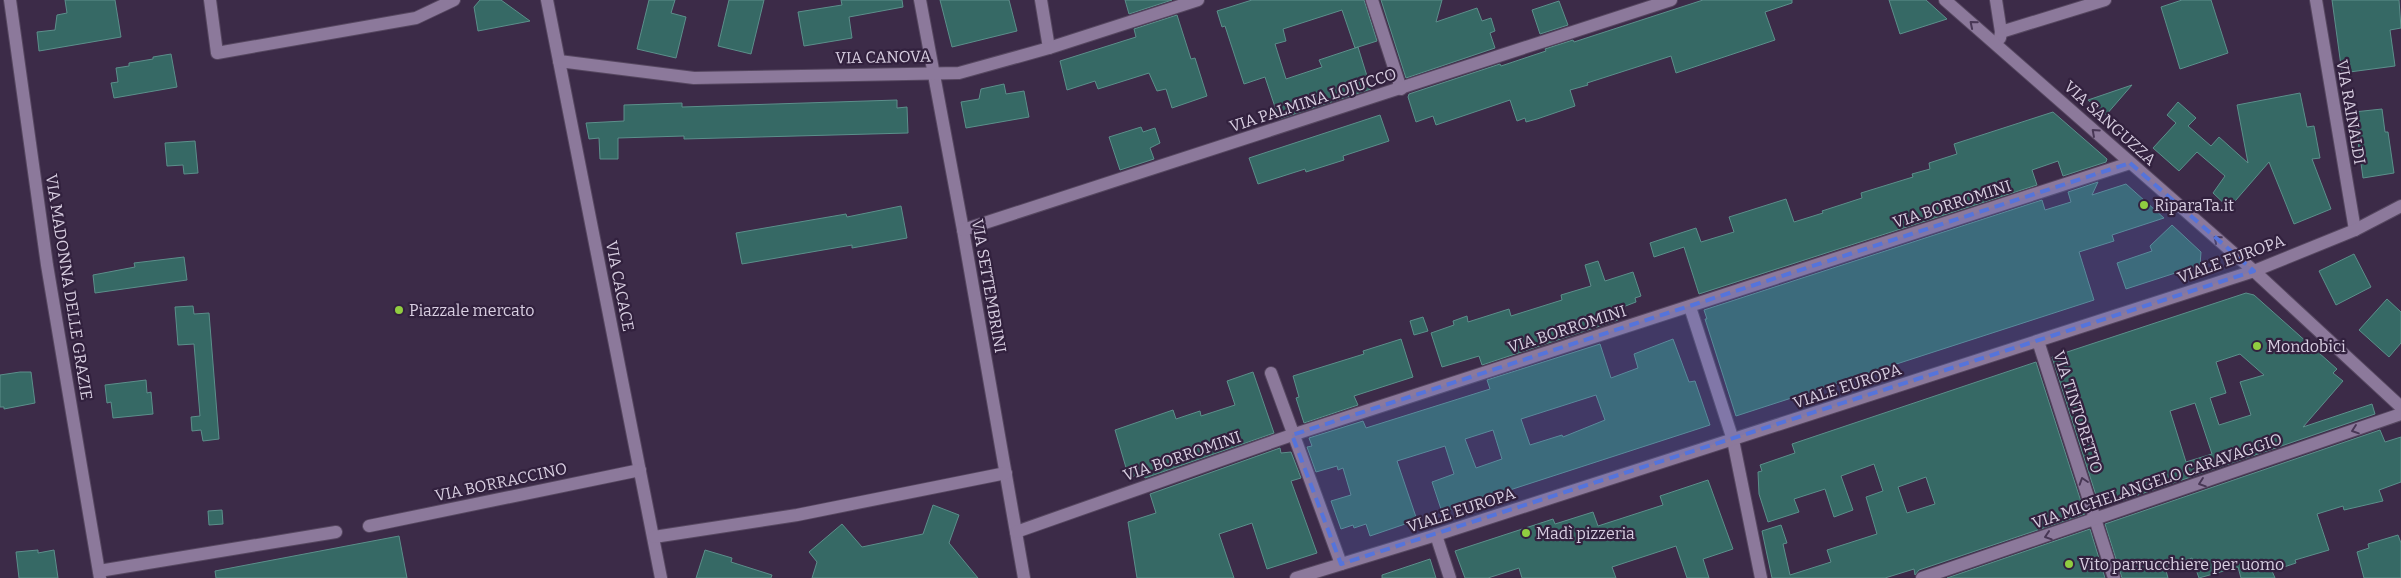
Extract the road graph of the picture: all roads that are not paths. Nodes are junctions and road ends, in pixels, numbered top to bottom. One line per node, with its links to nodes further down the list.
1 (10, 0): 41 (street, VIA MADONNA DELLE GRAZIE)
2 (210, 0): 3 (street)
3 (454, 0)
4 (547, 0): 17 (street, VIA CACACE)
5 (920, 0): 18 (street, VIA SETTEMBRINI)
6 (1041, 0): 16 (street)
7 (1198, 0): 16 (street, VIA CANOVA)
8 (1372, 0): 19 (street)
9 (1672, 0): 19 (street, VIA PALMINA LOJUCCO)
10 (1945, 0): 15 (street, VIA SANGUZZA, one-way to 10)
11 (1996, 0): 14 (street)
12 (2105, 0): 14 (street)
13 (2316, 0): 23 (street, VIA RAINALDI)
14 (2001, 32): 15 (street)
15 (1998, 45): 20 (street, VIA SANGUZZA, one-way to 15)
16 (1049, 48): 18 (street, VIA CANOVA)
17 (559, 61): 18 (street, VIA CANOVA); 32 (street, VIA CACACE)
18 (932, 72): 22 (street, VIA SETTEMBRINI)
19 (1401, 89): 22 (street, VIA PALMINA LOJUCCO)
20 (2130, 163): 24 (street, VIA SANGUZZA, one-way to 20); 25 (street, VIA BORROMINI)
21 (2401, 206): 23 (street, VIALE EUROPA)
22 (963, 230): 33 (street, VIA SETTEMBRINI)
23 (2355, 230): 24 (street, VIALE EUROPA)
24 (2254, 271): 26 (street, VIALE EUROPA); 28 (street, VIA SANGUZZA)
25 (1690, 307): 30 (street, VIA BORROMINI); 31 (street)
26 (2038, 341): 31 (street, VIALE EUROPA); 34 (street, VIA TINTORETTO, one-way to 26)
27 (1271, 373): 30 (street)
28 (2401, 407)
29 (2401, 414): 34 (street, VIA MICHELANGELO CARAVAGGIO, one-way to 34)
30 (1292, 435): 37 (street, VIA BORROMINI); 40 (street)
31 (1733, 440): 38 (street, VIALE EUROPA); 46 (street)
32 (640, 470): 35 (street, VIA BORRACCINO); 39 (street, VIA CACACE)
33 (1006, 473): 37 (street, VIA SETTEMBRINI); 39 (street)
34 (2096, 520): 47 (street, VIA MICHELANGELO CARAVAGGIO, one-way to 47); 48 (street, VIA TINTORETTO)
35 (369, 526)
36 (336, 532): 41 (street)
37 (1016, 532): 43 (street, VIA SETTEMBRINI)
38 (1436, 535): 40 (street, VIALE EUROPA); 45 (street)
39 (654, 537): 42 (street, VIA CACACE)
40 (1341, 564): 44 (street, VIALE EUROPA)
41 (100, 575)
42 (661, 578)
43 (1024, 578)
44 (1296, 578)
45 (1450, 578)
46 (1761, 578)
47 (1922, 578)
48 (2114, 578)

